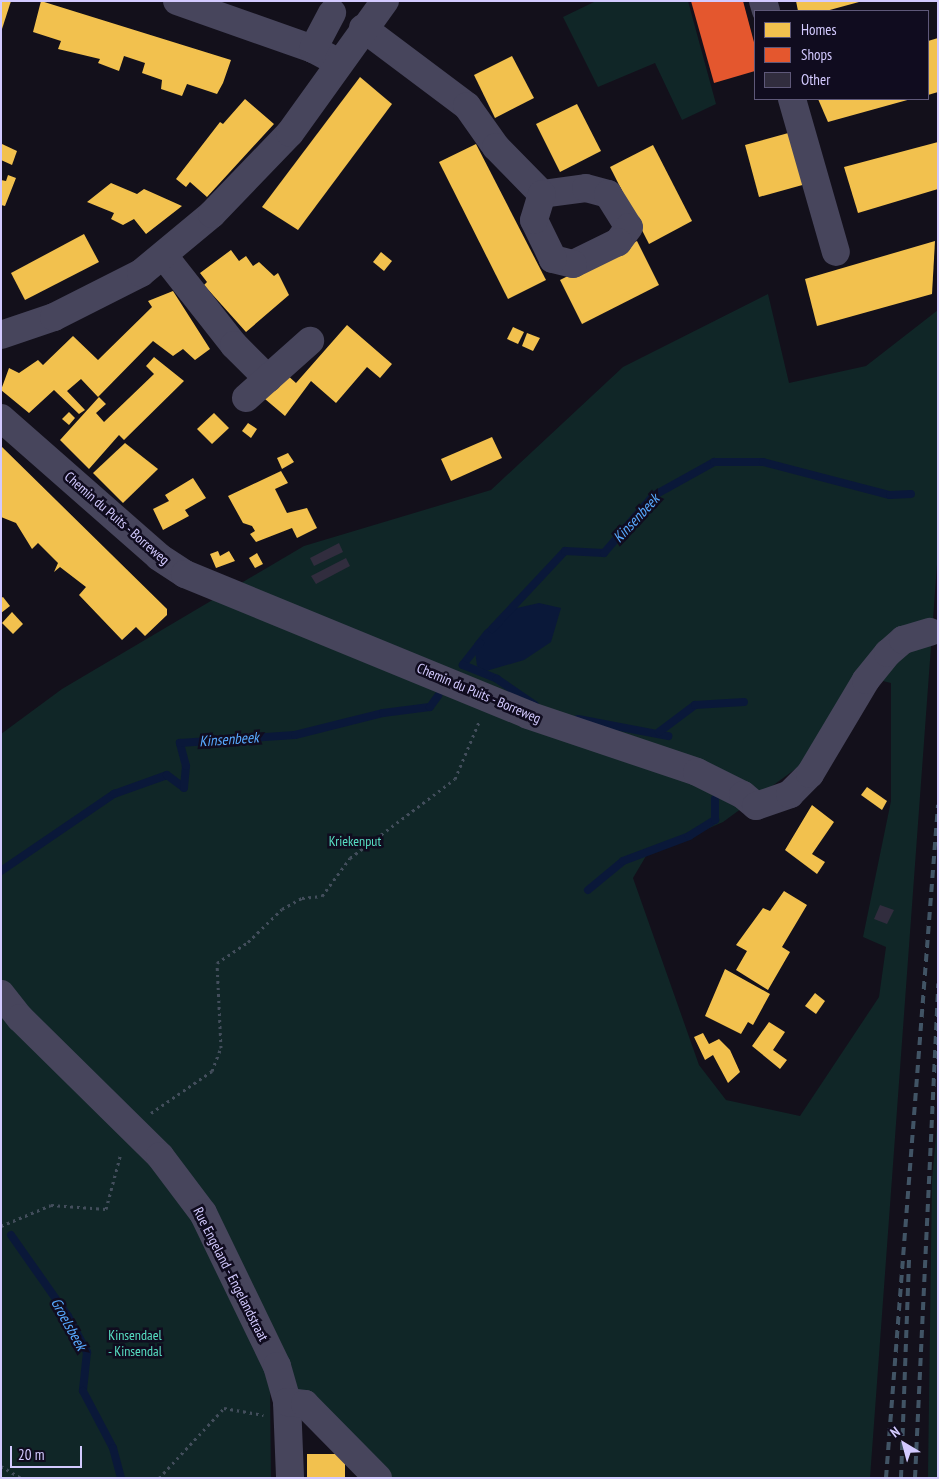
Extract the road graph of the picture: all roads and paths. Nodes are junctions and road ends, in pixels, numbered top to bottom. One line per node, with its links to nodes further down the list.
1 (177, 1): 5 (street)
2 (385, 1): 4 (street)
3 (332, 12): 5 (street)
4 (363, 28): 6 (street); 8 (street)
5 (313, 49): 6 (street)
6 (337, 62): 10 (street)
7 (792, 100): 9 (street)
8 (542, 194)
9 (836, 252)
10 (164, 256): 11 (street); 13 (street)
11 (1, 335)
12 (310, 340): 13 (street)
13 (268, 379): 14 (street)
14 (246, 398)
15 (1, 418): 16 (street, Chemin du Puits - Borreweg)
16 (930, 632)
17 (476, 732): 19 (path)
18 (1, 994): 19 (street, Rue Engeland - Engelandstraat)
19 (125, 1136): 20 (path); 21 (street, Rue Engeland - Engelandstraat)
20 (1, 1226)
21 (287, 1402): 24 (path); 25 (street, Rue Engeland - Engelandstraat); 26 (street)
22 (1, 1466): 23 (path)
23 (21, 1478)
24 (159, 1478)
25 (290, 1478)
26 (378, 1478)

